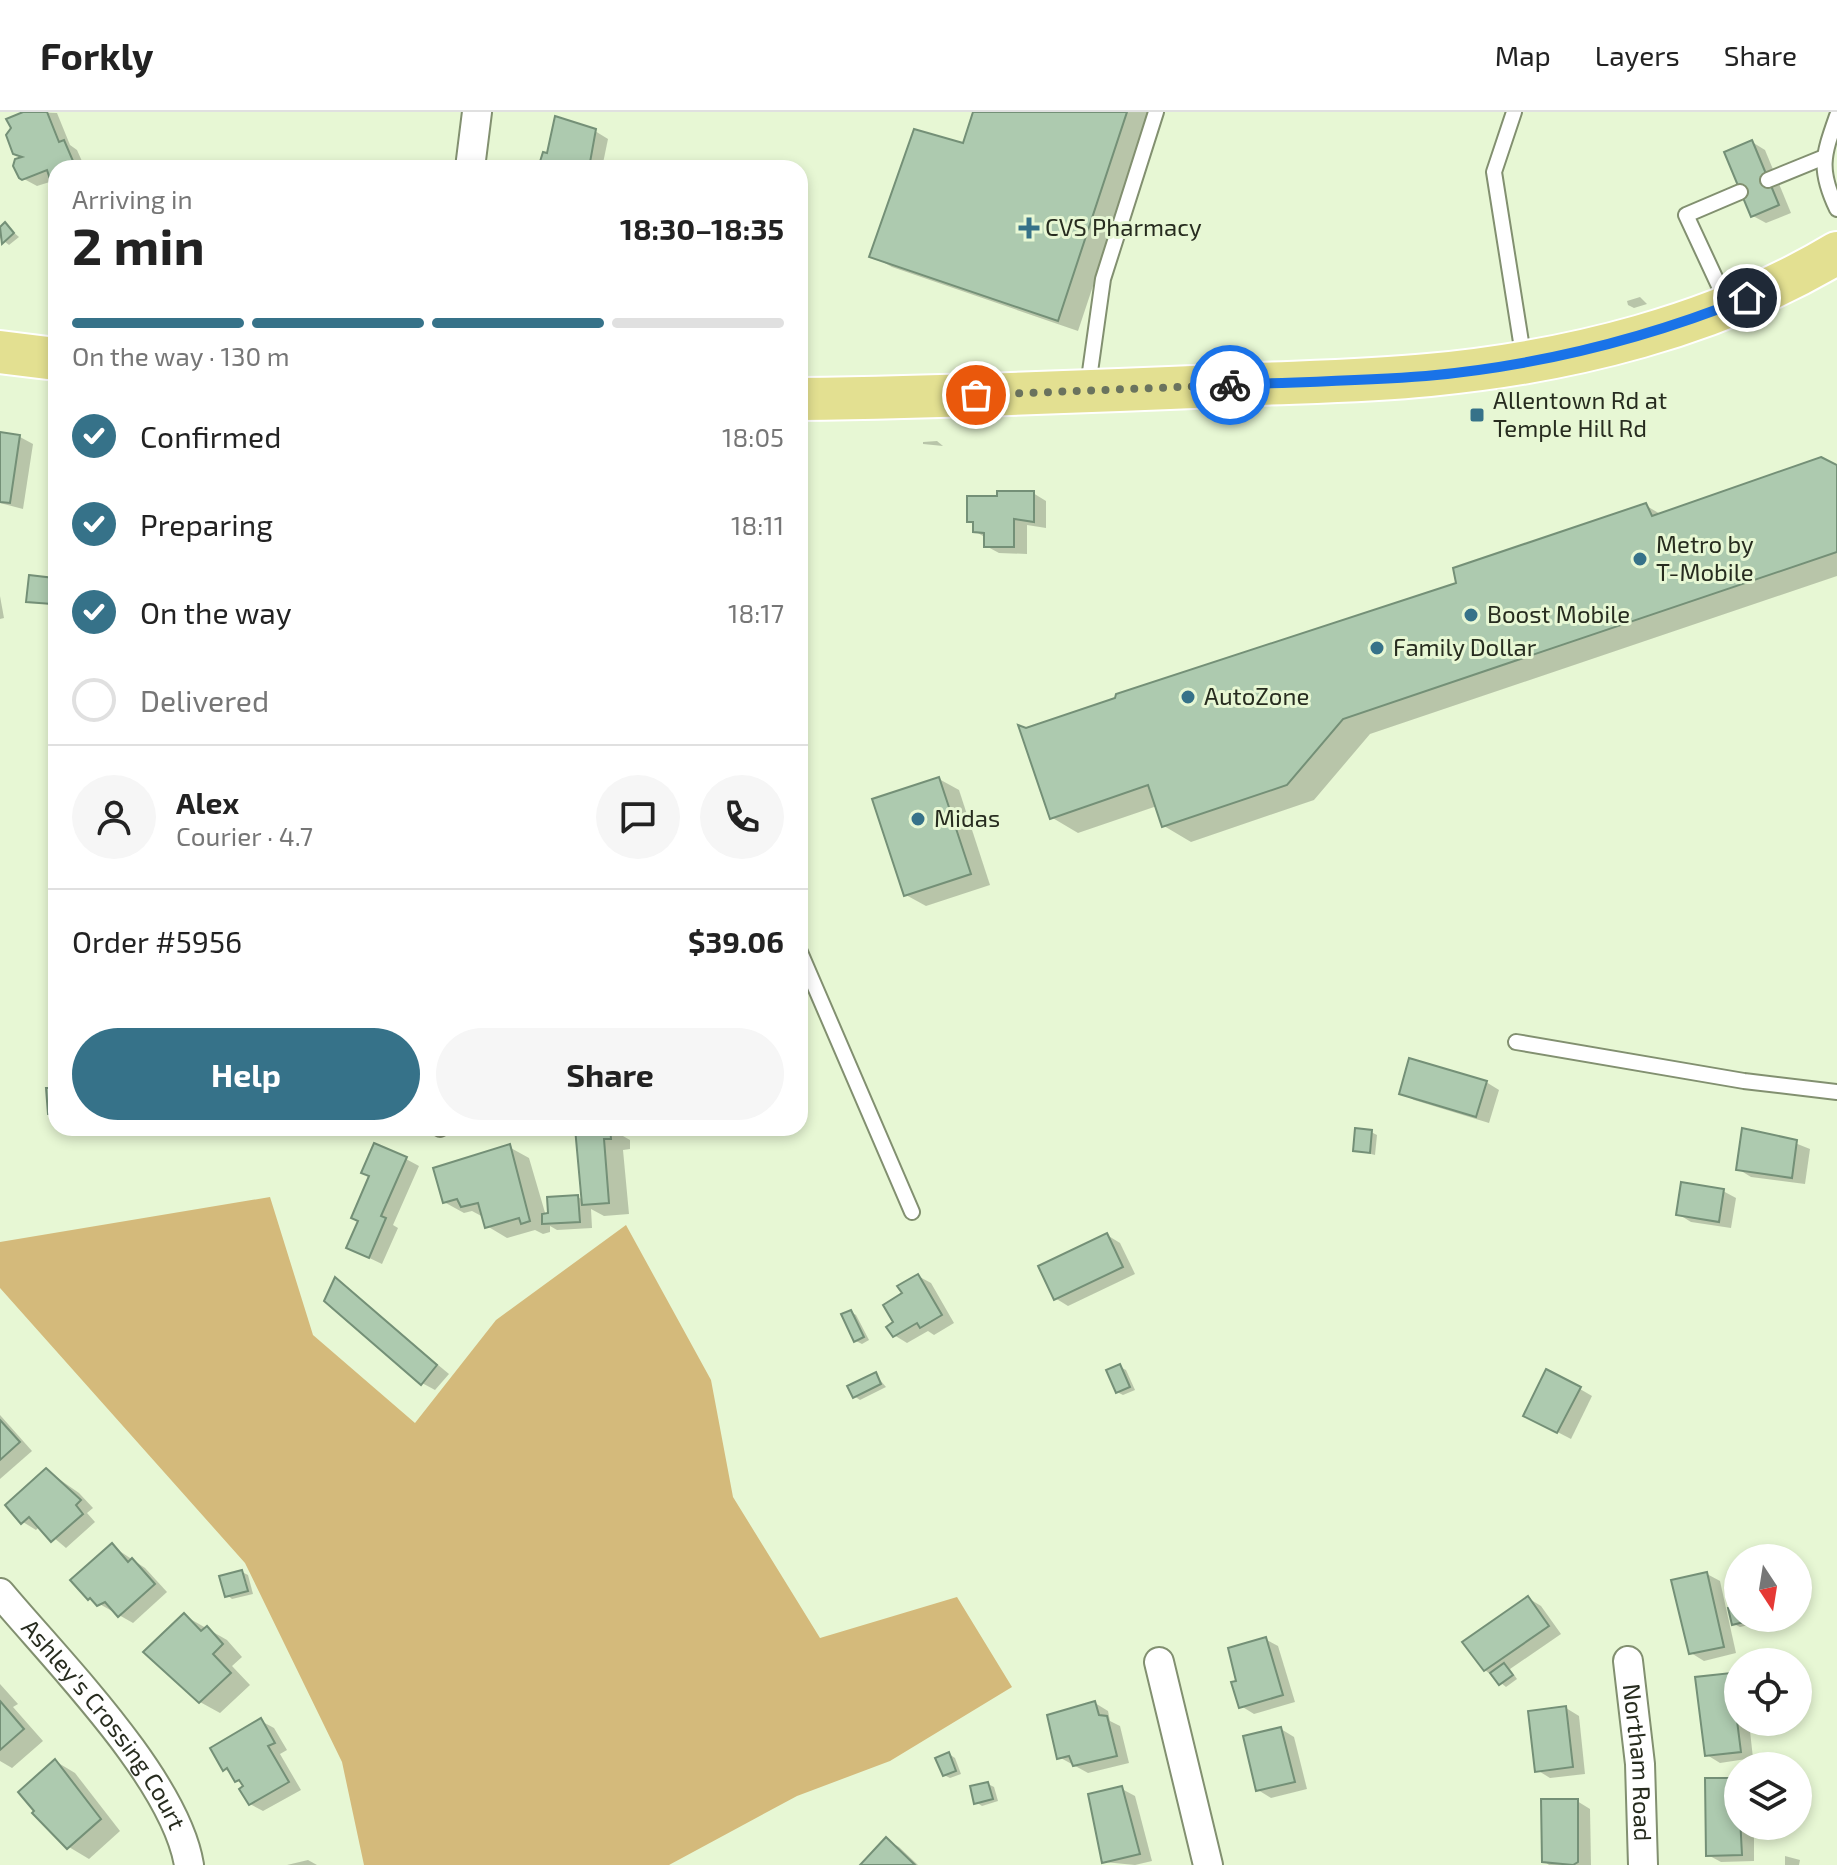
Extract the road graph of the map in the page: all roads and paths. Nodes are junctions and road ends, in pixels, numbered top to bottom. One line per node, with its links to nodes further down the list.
1 (1156, 112): 15 (lane)
2 (1514, 112): 14 (lane)
3 (471, 113): 6 (street)
4 (1837, 116): 5 (lane)
5 (1822, 158): 7 (lane); 9 (lane)
6 (470, 160)
7 (1768, 180)
8 (1740, 192): 11 (lane)
9 (1837, 209)
10 (1837, 253): 11 (main road)
11 (1728, 305): 14 (main road)
12 (0, 352): 13 (main road)
13 (48, 358)
14 (1524, 361): 15 (main road)
15 (1087, 392): 16 (main road)
16 (808, 399)
17 (808, 971): 20 (lane)
18 (1516, 1042): 19 (lane)
19 (1837, 1092)
20 (912, 1212)
21 (0, 1593): 24 (street, Ashley's Crossing Court)
22 (1628, 1661): 26 (street, Northam Road)
23 (1159, 1662): 25 (street)
24 (189, 1865)
25 (1208, 1865)
26 (1643, 1865)

